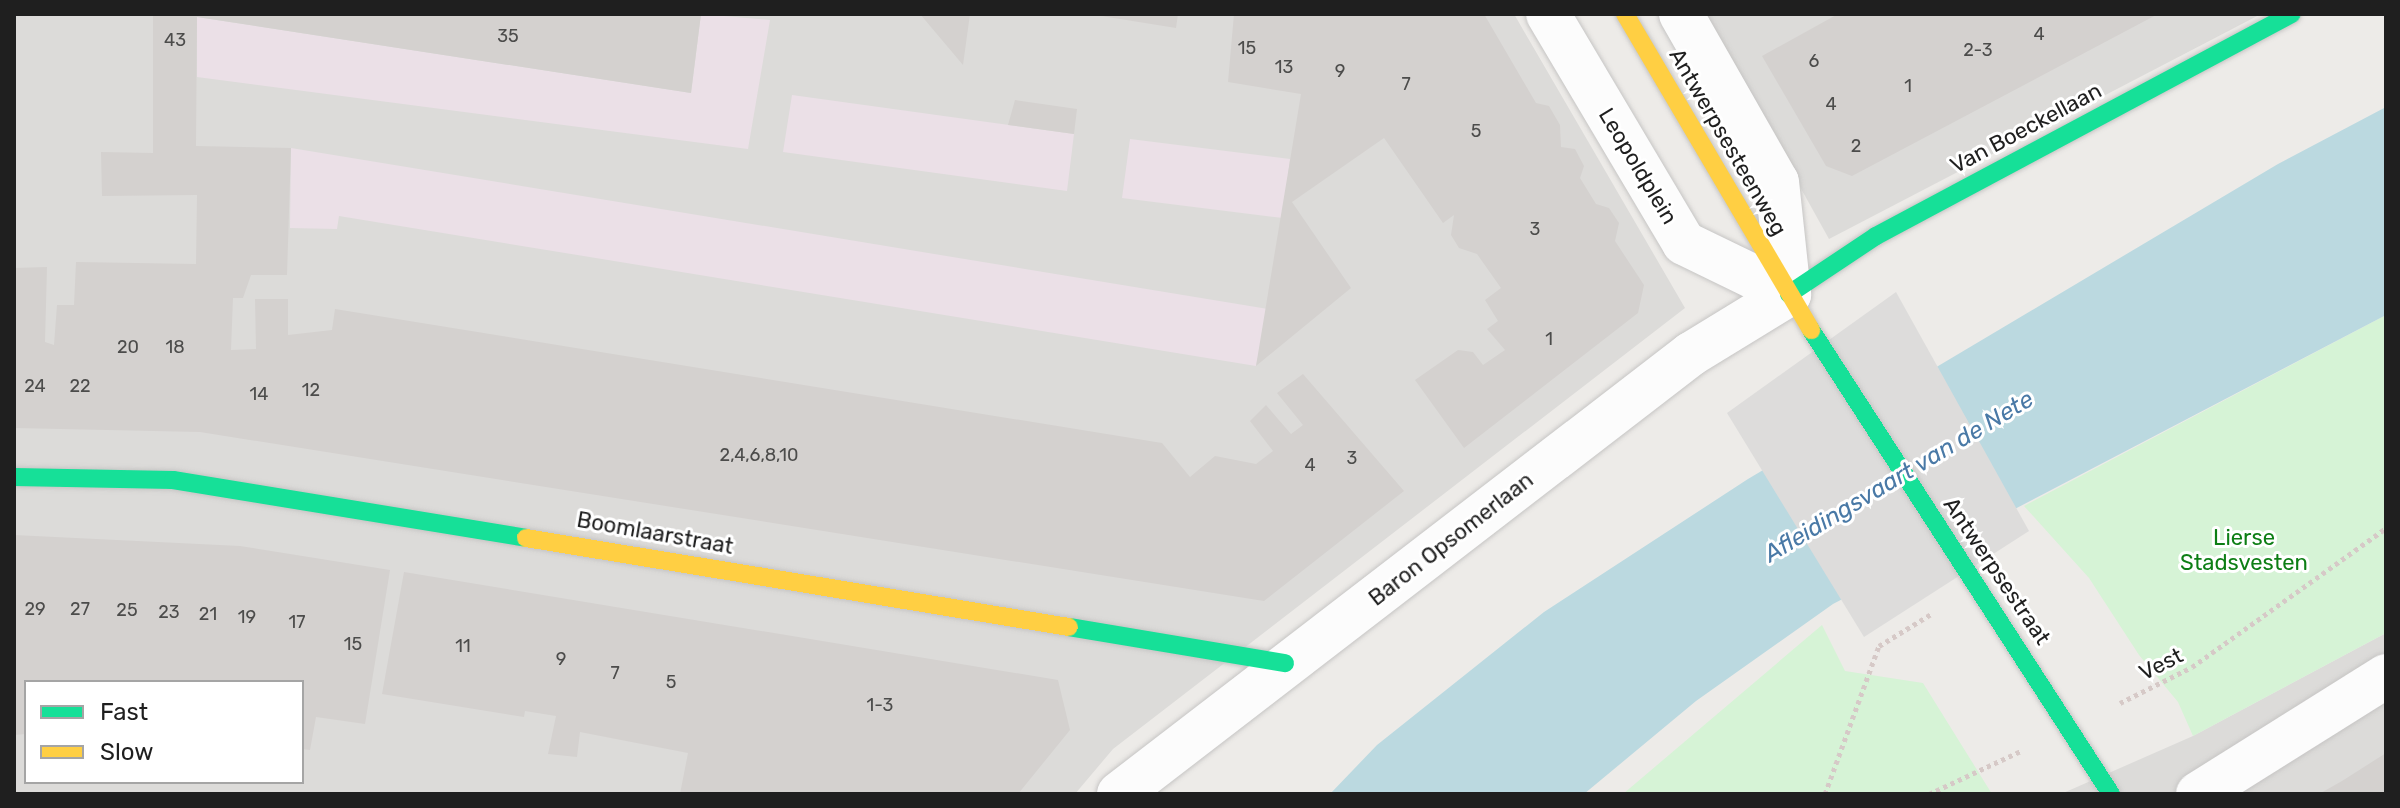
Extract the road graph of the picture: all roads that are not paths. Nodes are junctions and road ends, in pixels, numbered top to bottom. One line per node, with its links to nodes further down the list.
1 (1548, 14): 5 (street, Leopoldplein)
2 (1625, 14): 5 (street, Antwerpsesteenweg)
3 (1681, 14): 5 (street)
4 (2291, 14): 5 (street, Van Boeckellaan)
5 (1789, 294): 7 (street, Baron Opsomerlaan); 10 (street, Antwerpsestraat)
6 (14, 477): 7 (street, Boomlaarstraat)
7 (1285, 663): 9 (street, Baron Opsomerlaan)
8 (2386, 676): 11 (street)
9 (1119, 794)
10 (2111, 794)
11 (2198, 794)

